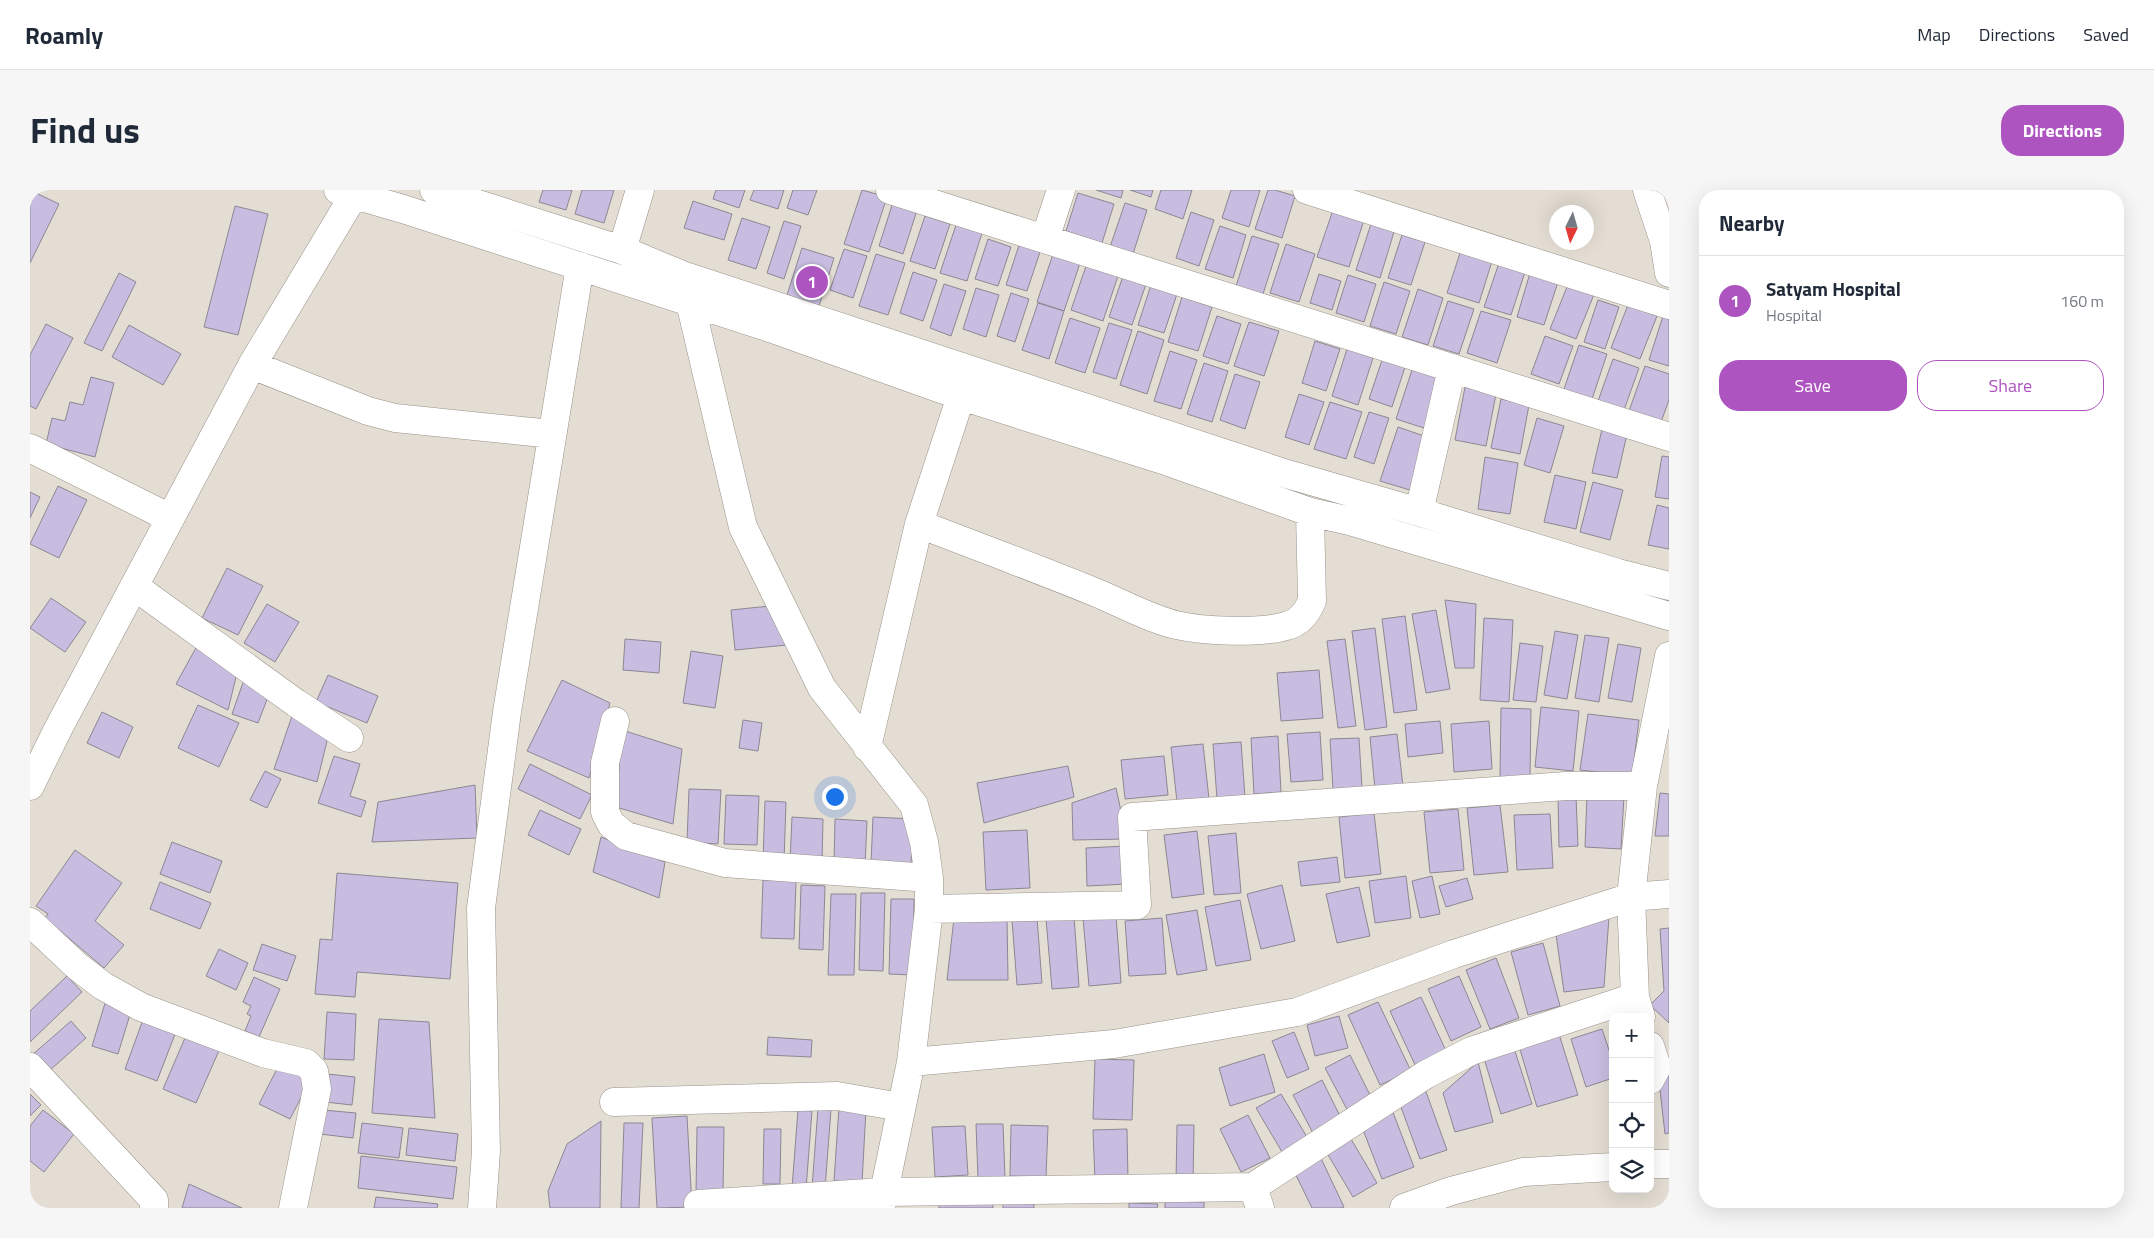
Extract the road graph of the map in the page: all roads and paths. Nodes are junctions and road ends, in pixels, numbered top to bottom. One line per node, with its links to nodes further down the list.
1 (434, 190): 10 (street)
2 (640, 190): 10 (street)
3 (890, 190): 8 (street)
4 (1061, 190): 9 (street)
5 (1307, 190): 14 (street)
6 (1647, 190): 12 (street)
7 (350, 192): 11 (street); 15 (street)
8 (927, 196): 9 (street)
9 (1045, 239): 16 (street)
10 (622, 250): 22 (street)
11 (580, 266): 13 (street); 18 (street)
12 (1669, 273)
13 (690, 302): 17 (street); 33 (street)
14 (1669, 305)
15 (252, 365): 18 (street); 23 (street)
16 (1452, 368): 19 (street); 22 (street)
17 (961, 396): 21 (street); 24 (street)
18 (552, 434): 56 (street)
19 (1669, 437)
20 (30, 448): 23 (street)
21 (1310, 512): 24 (street); 28 (street)
22 (1419, 512): 25 (street)
23 (170, 518): 26 (street)
24 (919, 524): 33 (street)
25 (1618, 573): 27 (street); 28 (street)
26 (134, 586): 32 (street); 34 (street)
27 (1669, 586)
28 (1609, 598): 29 (street)
29 (1669, 616)
30 (1669, 656): 35 (street)
31 (615, 721): 36 (street)
32 (349, 738)
33 (867, 747): 36 (street)
34 (33, 769)
35 (1643, 786): 37 (street); 39 (street)
36 (929, 878): 39 (street)
37 (1632, 891): 38 (street); 41 (street); 42 (street)
38 (1669, 894)
39 (930, 909): 42 (street)
40 (30, 922): 55 (street)
41 (1638, 1007): 51 (street)
42 (914, 1039): 47 (street)
43 (1654, 1058): 45 (street)
44 (30, 1066): 54 (street)
45 (1654, 1073)
46 (614, 1102): 47 (street)
47 (901, 1107): 52 (street)
48 (1654, 1164): 49 (street)
49 (1669, 1164)
50 (1609, 1167): 57 (street)
51 (1257, 1197): 52 (street)
52 (882, 1200): 53 (street)
53 (698, 1204)
54 (154, 1208)
55 (293, 1208)
56 (482, 1208)
57 (1404, 1208)

